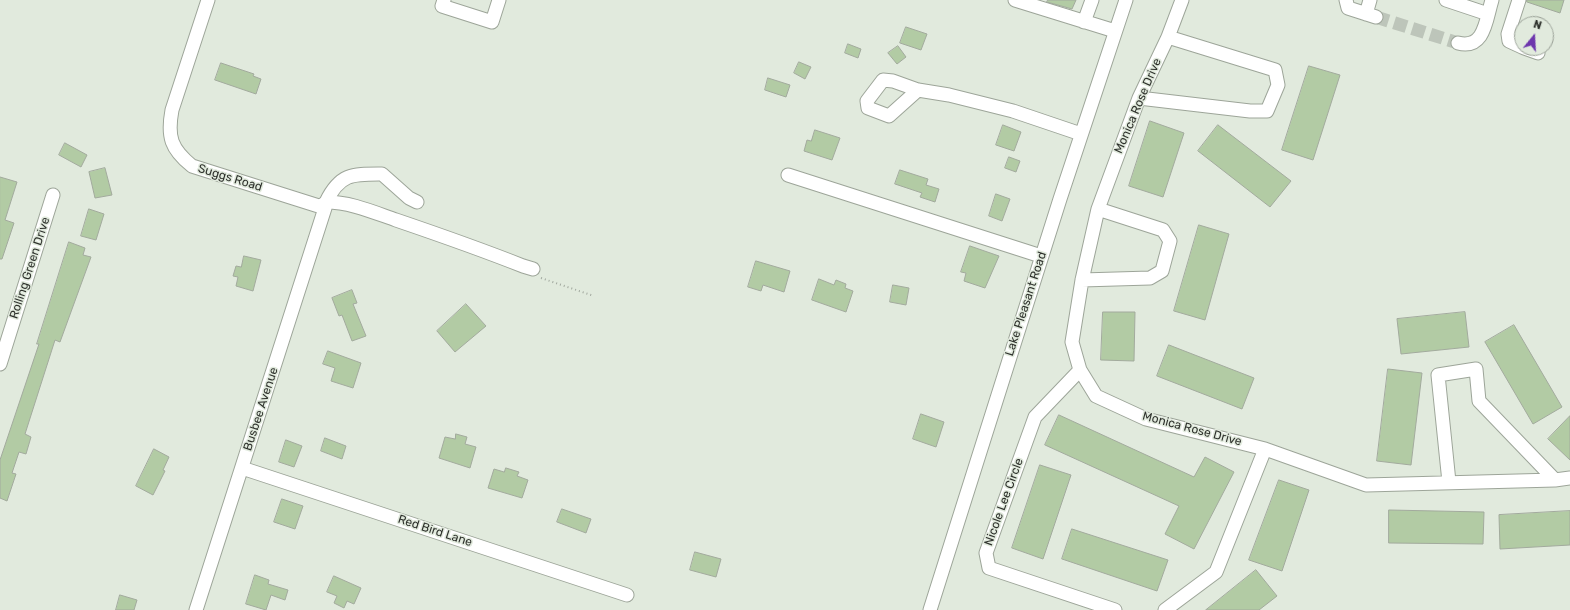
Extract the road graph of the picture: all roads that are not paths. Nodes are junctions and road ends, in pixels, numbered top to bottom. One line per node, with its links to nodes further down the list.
1 (208, 0): 27 (street, Suggs Road)
2 (444, 0): 3 (street)
3 (499, 0)
4 (1015, 0): 16 (street)
5 (1092, 0): 16 (street)
6 (1126, 0): 17 (street, Lake Pleasant Road)
7 (1182, 0): 18 (street, Monica Rose Drive)
8 (1346, 0): 9 (street)
9 (1370, 0)
10 (1446, 0): 13 (street)
11 (1492, 0): 13 (street)
12 (1520, 0): 14 (street)
13 (1488, 14): 19 (street)
14 (1514, 16)
15 (1514, 17): 20 (street)
16 (1084, 22): 17 (street)
17 (1115, 31): 23 (street, Lake Pleasant Road)
18 (1168, 37): 22 (street, Monica Rose Drive); 22 (street)
19 (1458, 43)
20 (1514, 45)
21 (918, 90): 23 (street)
22 (1138, 98): 28 (street, Monica Rose Drive)
23 (1081, 134): 29 (street, Lake Pleasant Road)
24 (788, 175): 29 (street)
25 (53, 195): 32 (street, Rolling Green Drive)
26 (417, 202): 27 (street, Busbee Avenue)
27 (324, 205): 30 (street, Suggs Road); 35 (street, Busbee Avenue)
28 (1098, 209): 31 (street, Monica Rose Drive); 31 (street)
29 (1041, 256): 41 (street, Lake Pleasant Road)
30 (533, 269)
31 (1082, 280): 33 (street, Monica Rose Drive)
32 (0, 364)
33 (1080, 370): 34 (street, Monica Rose Drive); 42 (street, Nicole Lee Circle)
34 (1265, 449): 38 (street, Monica Rose Drive); 43 (street)
35 (242, 468): 39 (street, Red Bird Lane); 40 (street, Busbee Avenue)
36 (1570, 478): 37 (street, Monica Rose Drive)
37 (1555, 480): 38 (street, Monica Rose Drive); 38 (street)
38 (1449, 482)
39 (627, 595)
40 (196, 610)
41 (930, 610)
42 (1115, 610)
43 (1165, 610)

